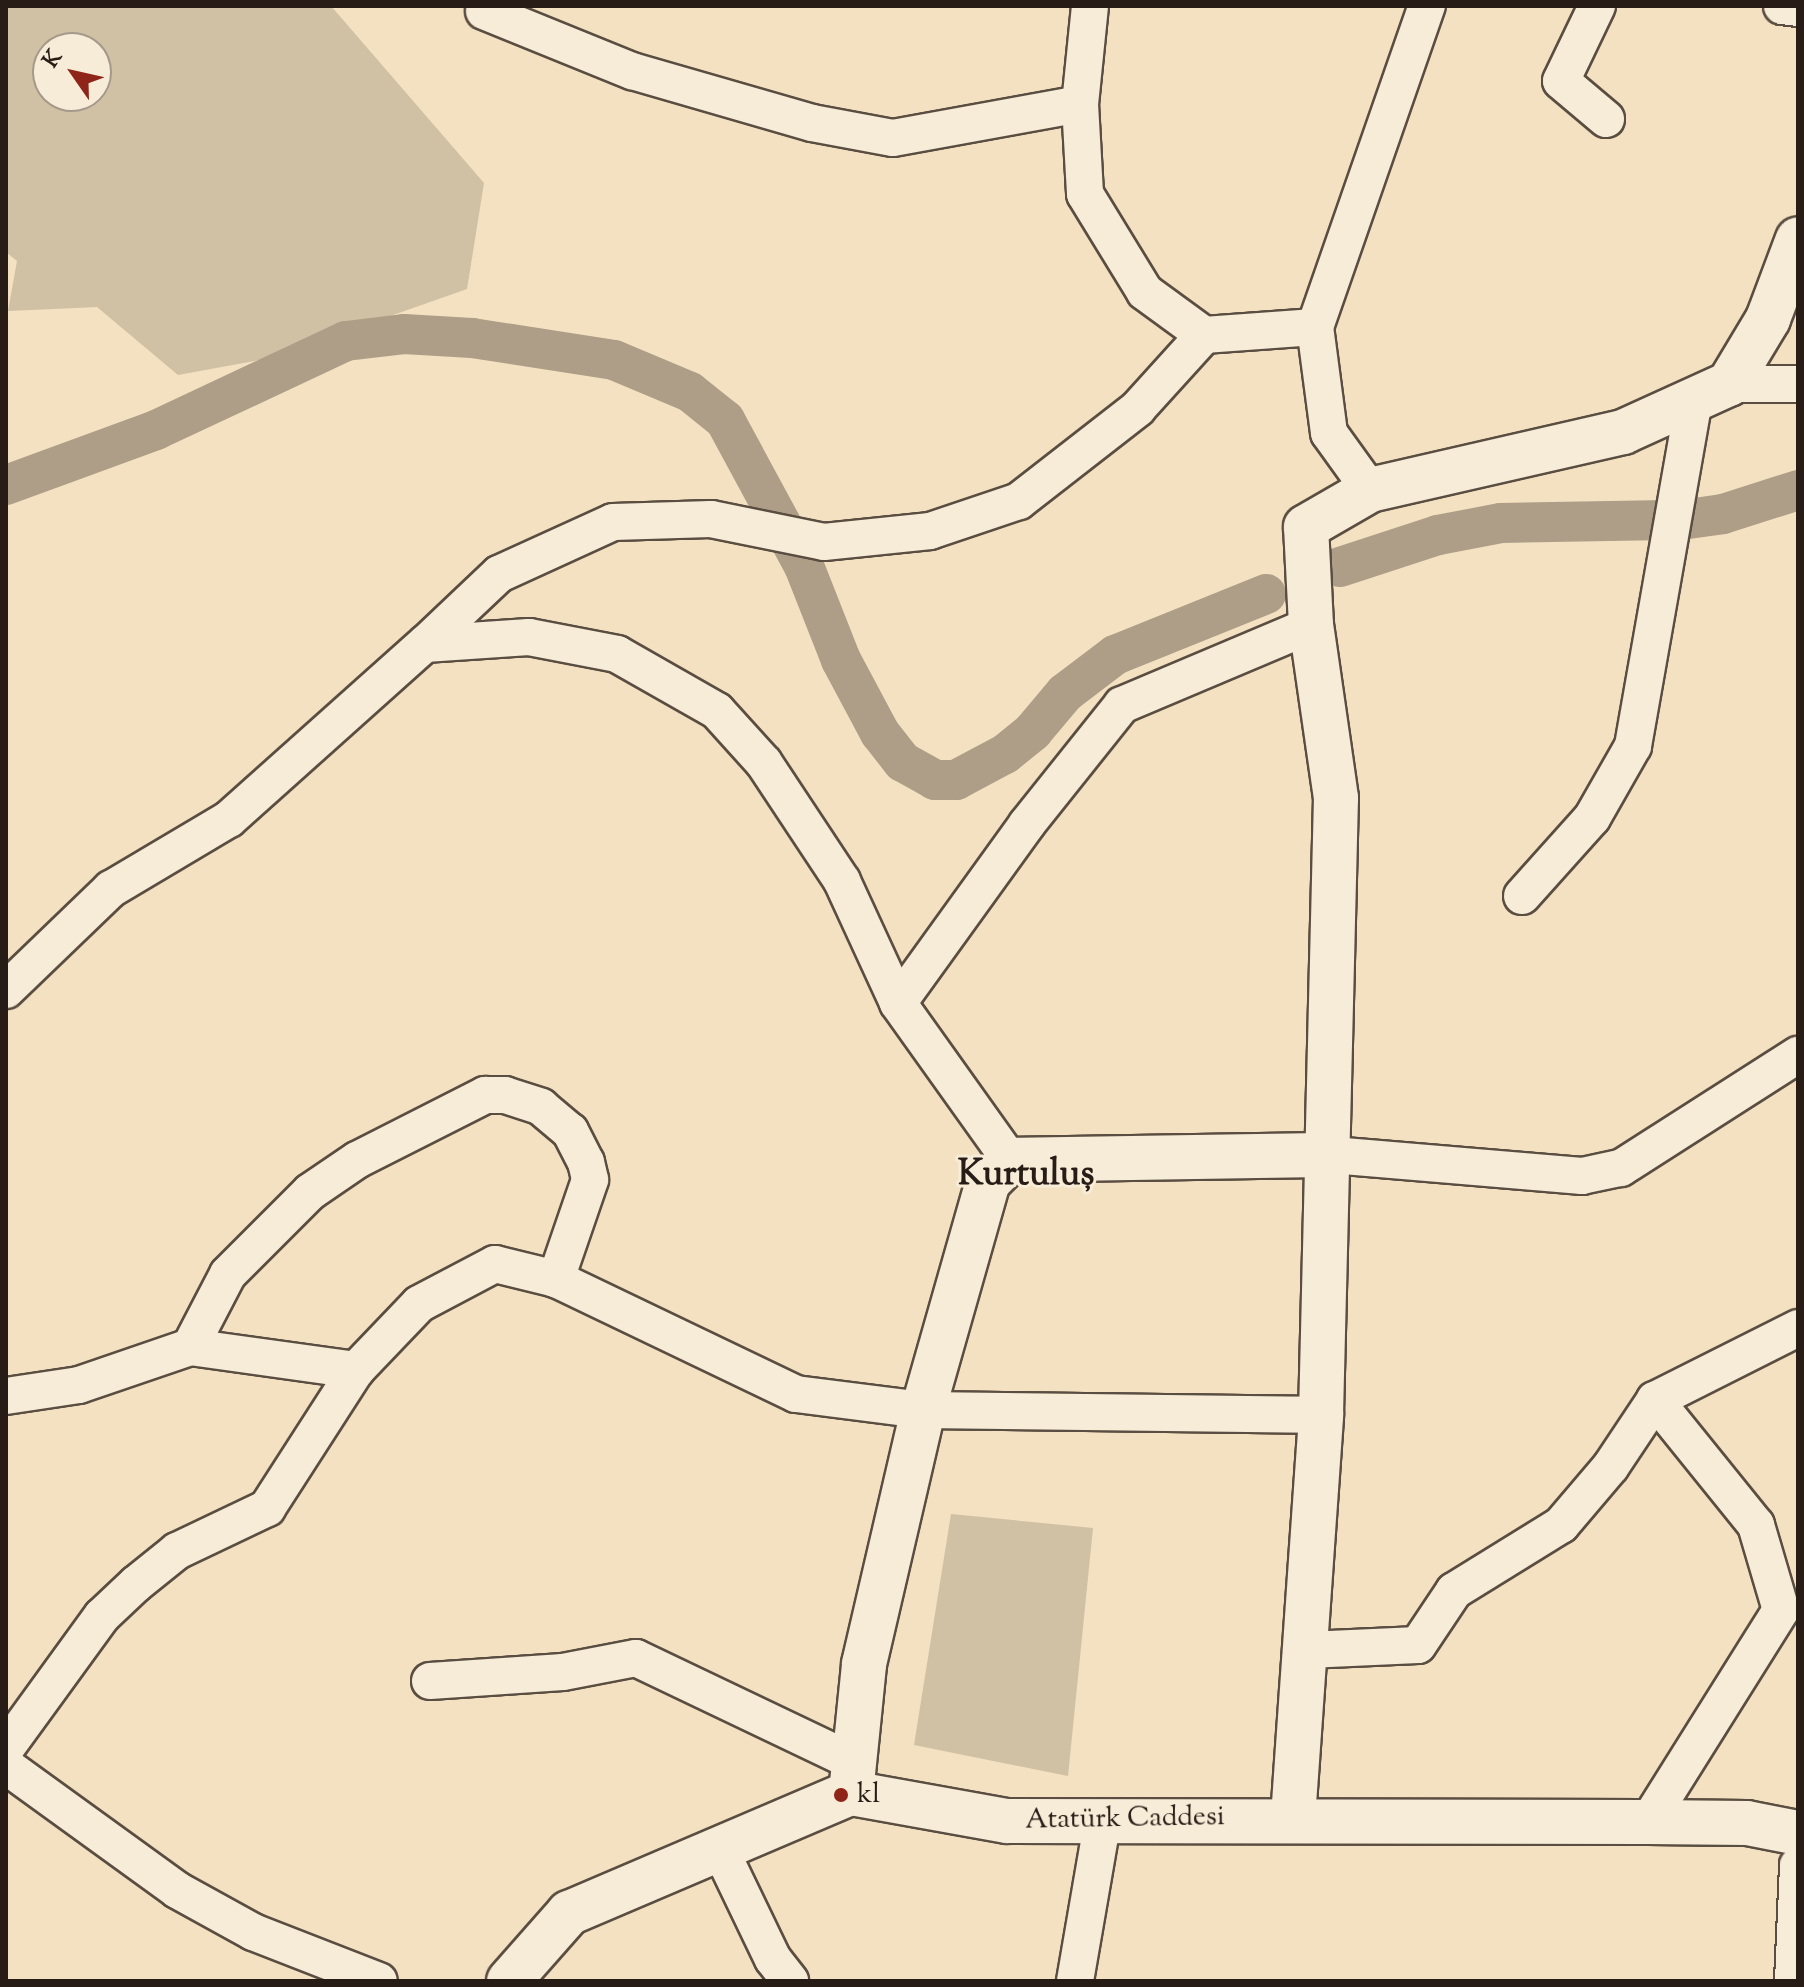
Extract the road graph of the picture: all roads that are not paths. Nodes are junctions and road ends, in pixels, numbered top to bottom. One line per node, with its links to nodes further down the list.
1 (1090, 6): 7 (street)
2 (1427, 6): 10 (street)
3 (1597, 6): 8 (street)
4 (1782, 6): 5 (street)
5 (1798, 8)
6 (484, 11): 7 (street)
7 (1080, 104): 11 (street)
8 (1606, 119)
9 (1798, 239): 13 (street)
10 (1315, 327): 11 (street); 14 (street)
11 (1204, 335): 16 (street)
12 (1798, 384): 13 (street)
13 (1711, 392): 14 (street); 17 (street)
14 (1370, 490): 15 (street)
15 (1311, 625): 19 (street); 21 (street)
16 (425, 644): 18 (street); 19 (street)
17 (1522, 896)
18 (6, 990)
19 (898, 1003): 22 (street)
20 (1798, 1055): 21 (street)
21 (1332, 1155): 22 (street); 30 (street)
22 (1010, 1160): 29 (street)
23 (556, 1279): 25 (street); 26 (street); 29 (street)
24 (1798, 1328): 28 (street)
25 (190, 1347): 26 (street); 27 (street)
26 (356, 1370): 33 (street)
27 (6, 1396)
28 (1655, 1400): 31 (street); 38 (street)
29 (923, 1410): 30 (street); 35 (street)
30 (1321, 1415): 31 (street)
31 (1307, 1650): 36 (street)
32 (430, 1681): 35 (street)
33 (6, 1748)
34 (6, 1766): 42 (street)
35 (852, 1778): 37 (street, Atatürk Caddesi); 40 (street)
36 (1293, 1818): 37 (street, Atatürk Caddesi); 38 (street, Atatürk Caddesi)
37 (1103, 1819): 45 (street)
38 (1648, 1822): 39 (street, Atatürk Caddesi)
39 (1798, 1833)
40 (719, 1847): 43 (street); 44 (street)
41 (1798, 1865): 46 (street)
42 (379, 1981)
43 (509, 1981)
44 (790, 1981)
45 (1075, 1981)
46 (1793, 1981)

